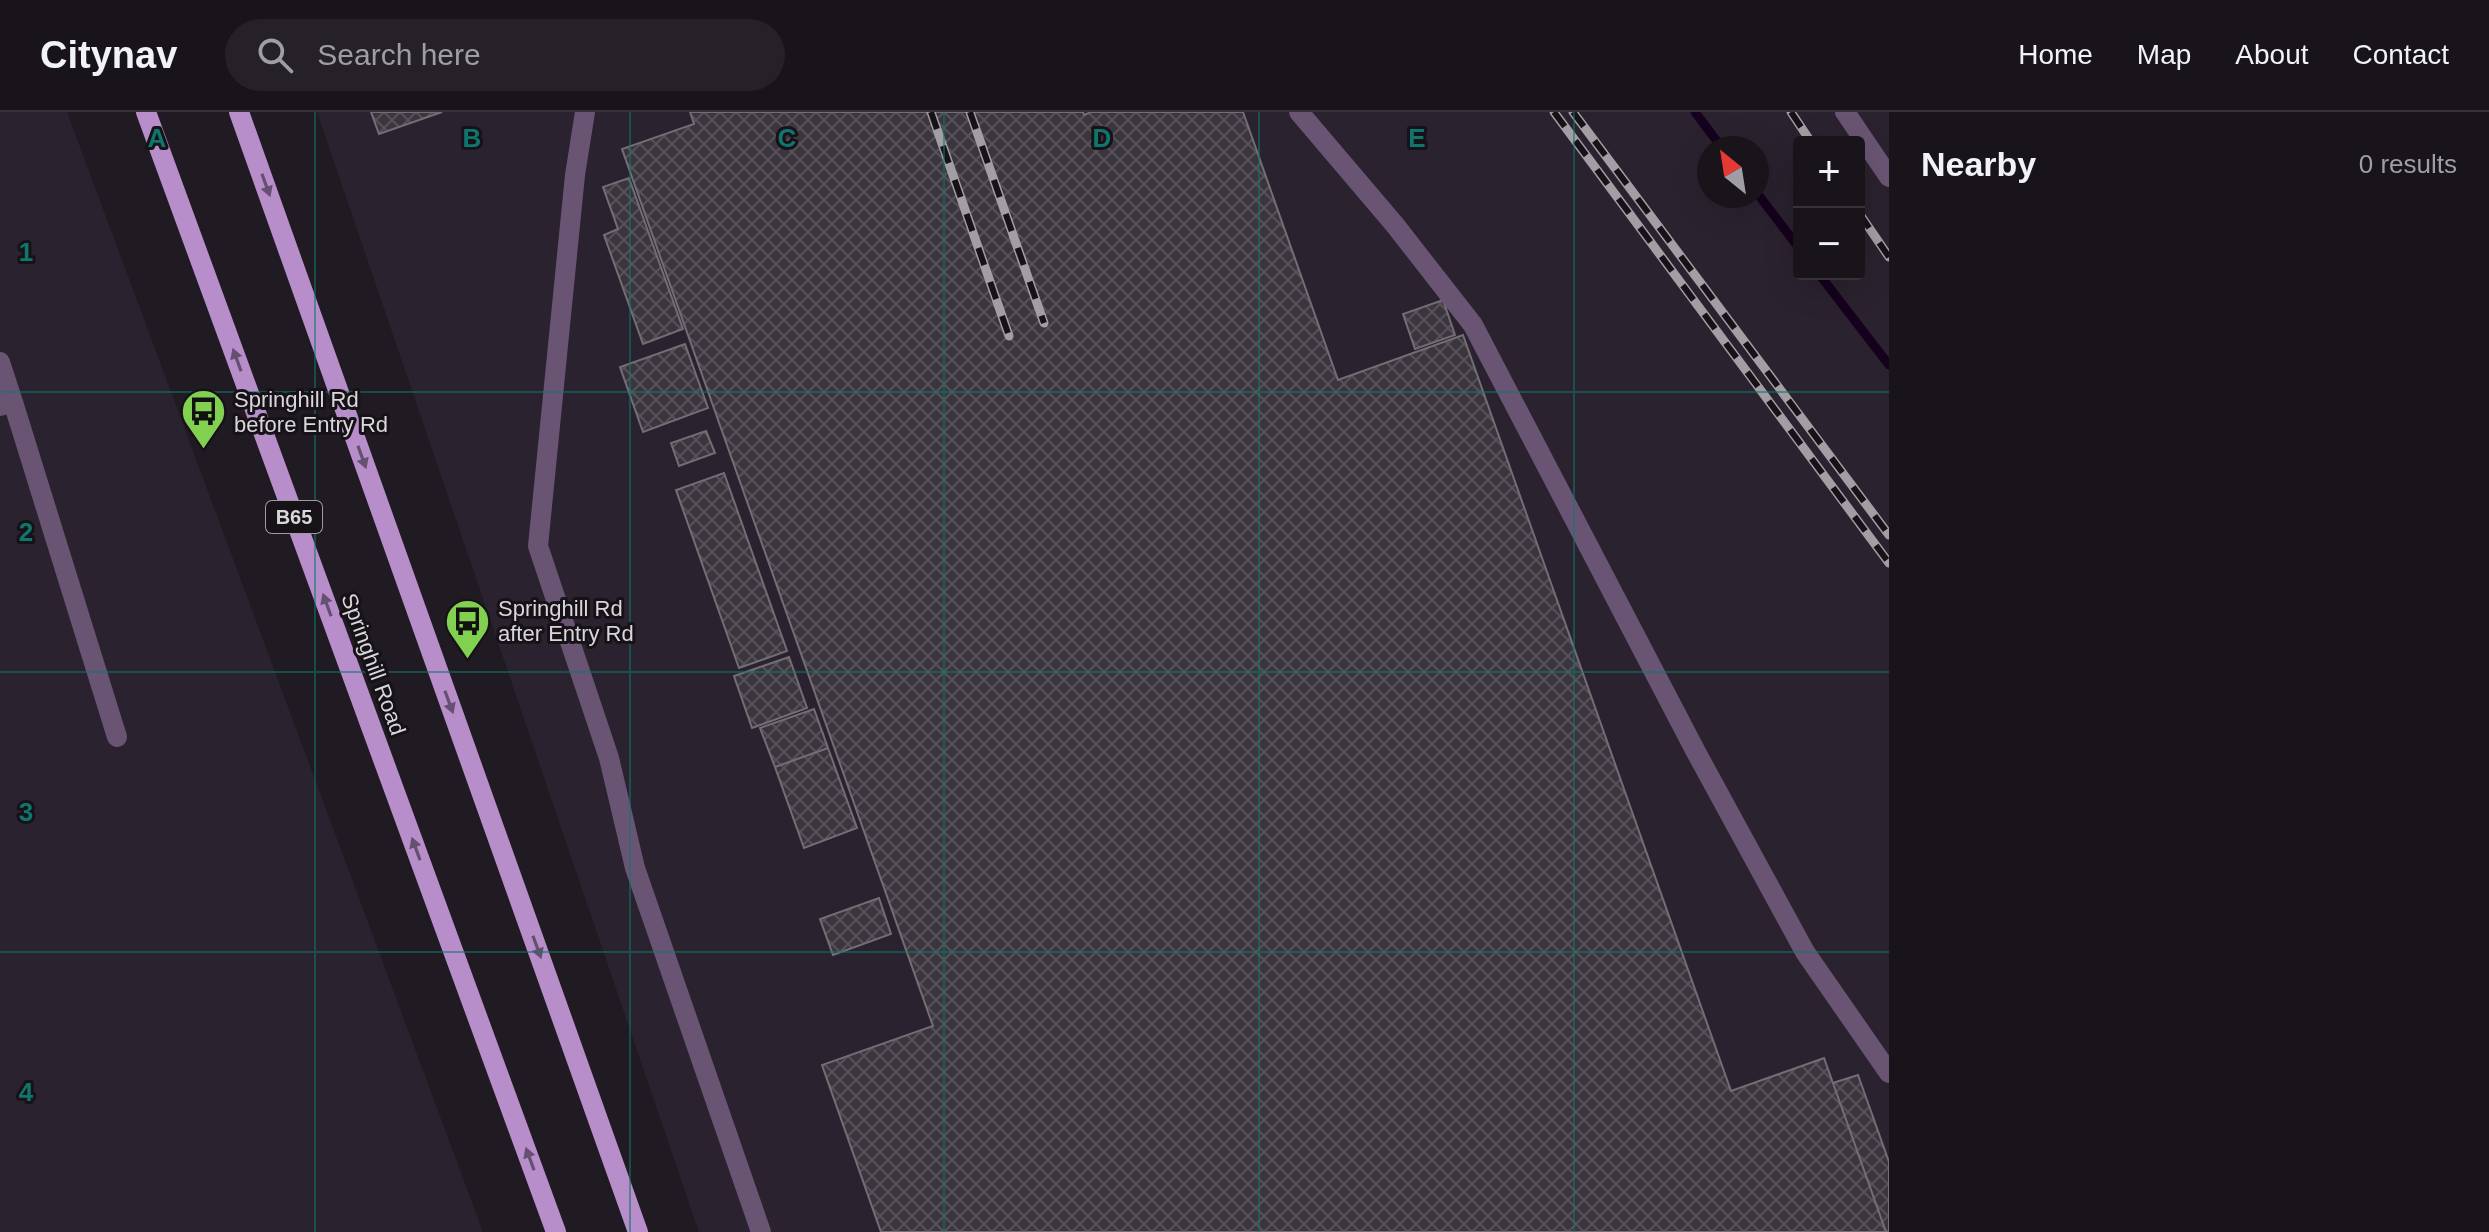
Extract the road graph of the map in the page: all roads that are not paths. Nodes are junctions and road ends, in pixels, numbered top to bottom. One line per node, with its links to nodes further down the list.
1 (146, 112): 11 (main road, Springhill Road / B65, one-way to 1)
2 (239, 112): 12 (main road, one-way to 12)
3 (585, 112): 13 (street)
4 (1299, 112): 10 (street)
5 (1845, 112): 6 (street)
6 (1889, 177)
7 (0, 362): 8 (street)
8 (6, 404): 9 (street)
9 (117, 737)
10 (1889, 1073)
11 (556, 1232)
12 (638, 1232)
13 (761, 1232)

